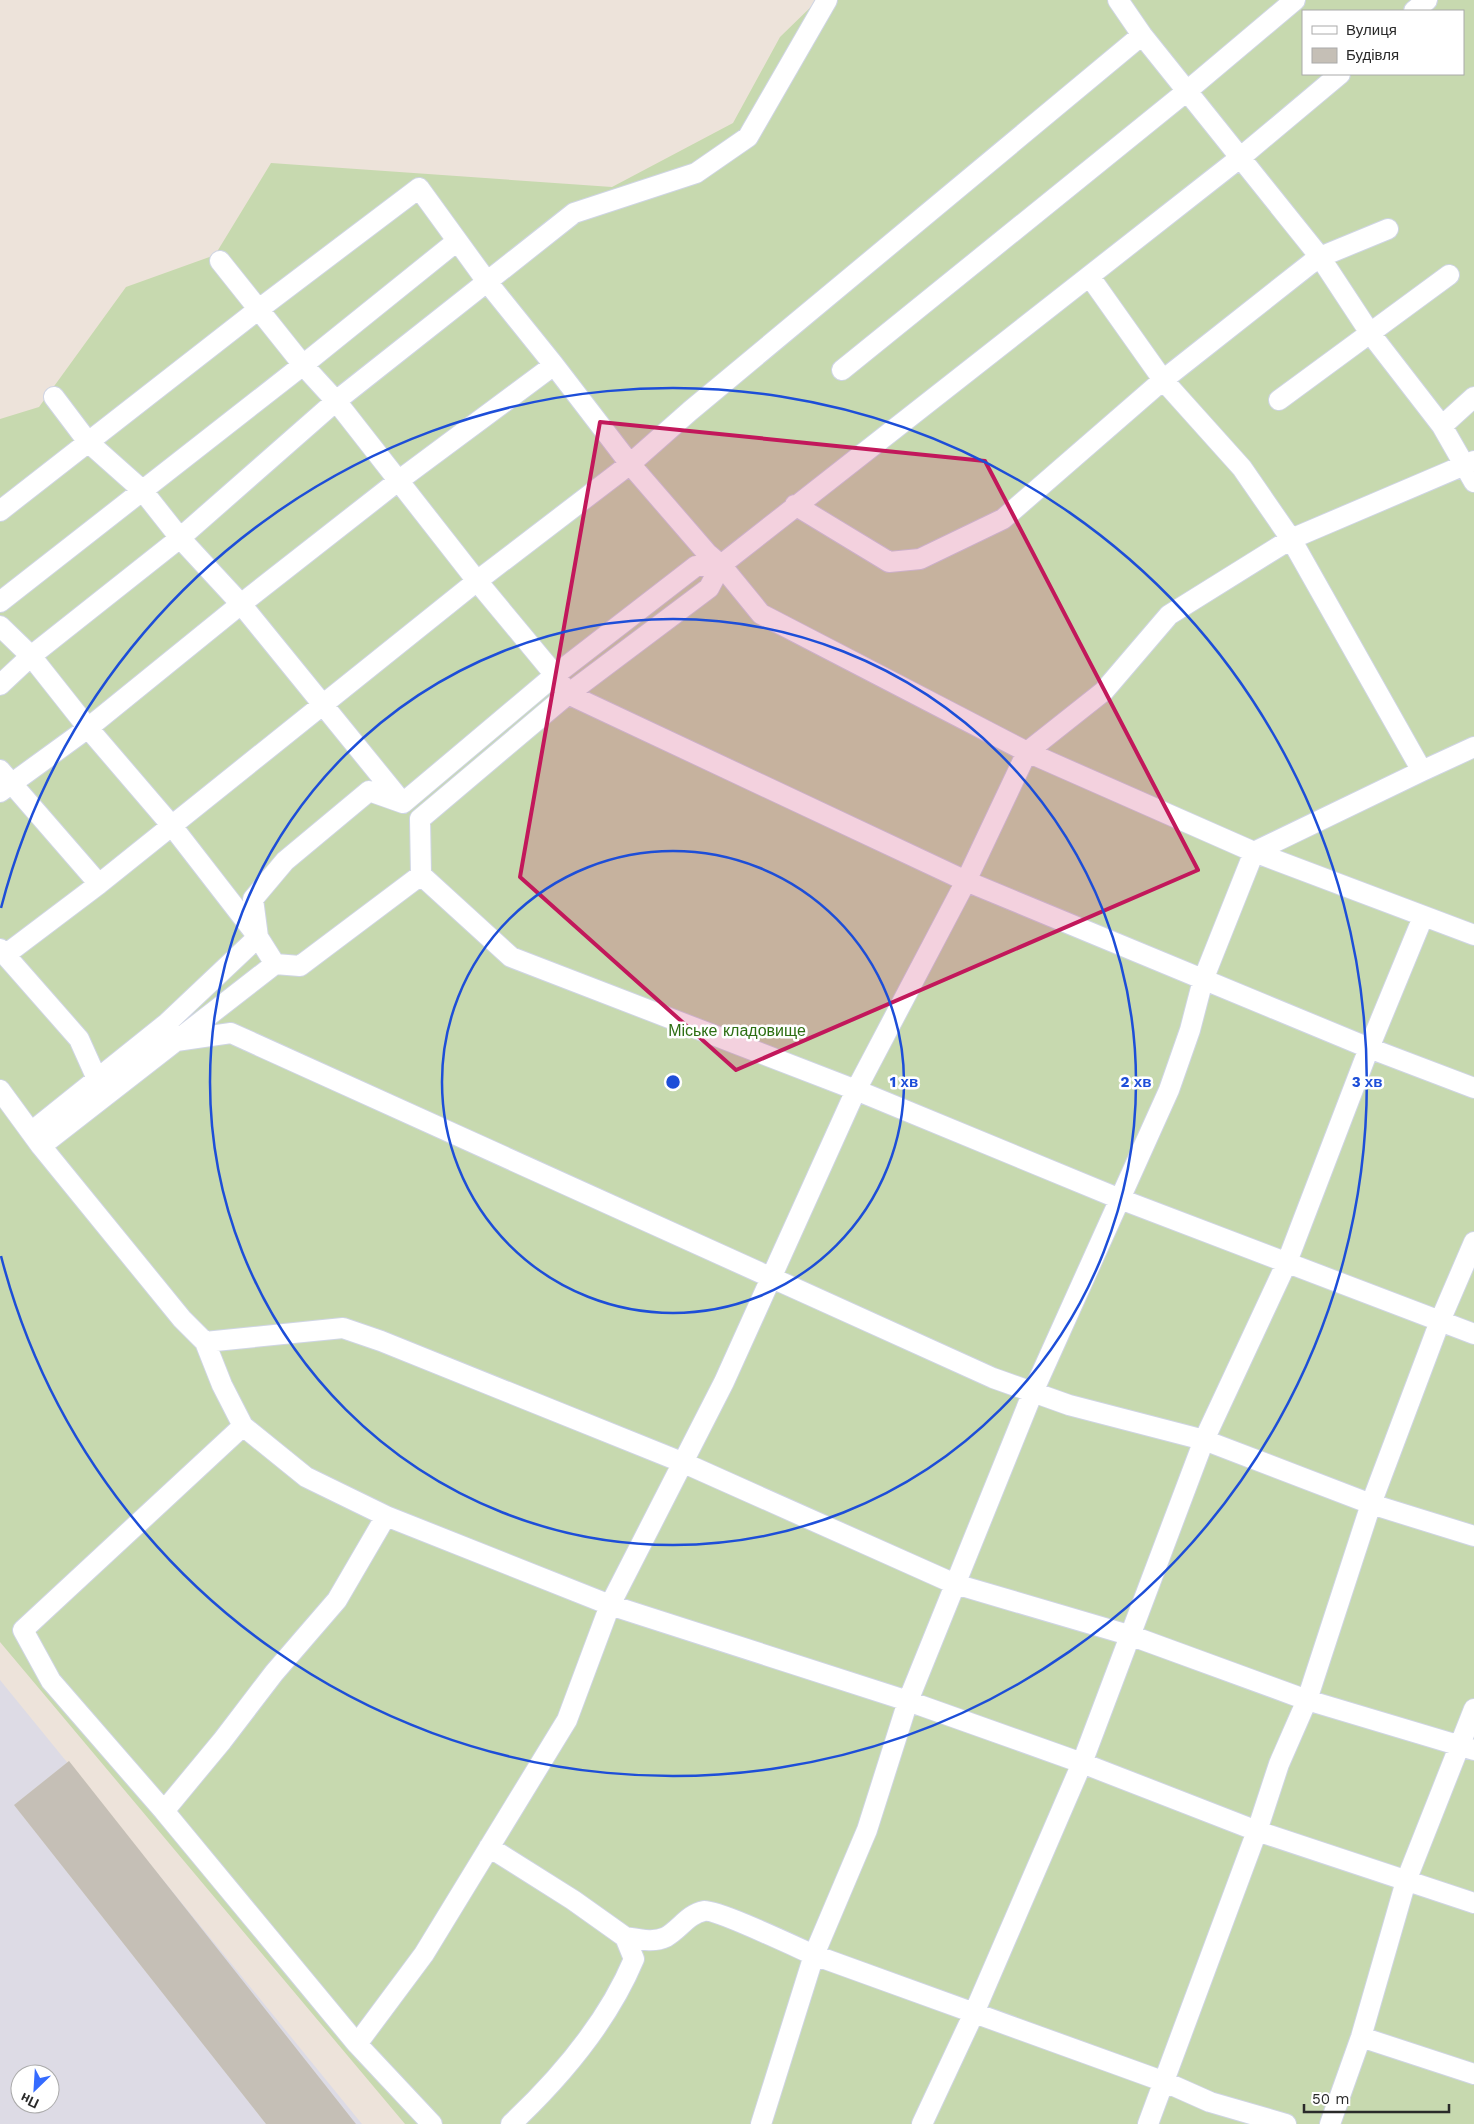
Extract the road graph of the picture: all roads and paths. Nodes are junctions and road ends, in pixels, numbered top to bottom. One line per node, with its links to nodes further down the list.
1 (827, 0): 16 (street)
2 (1118, 0): 6 (street)
3 (1295, 0): 8 (street)
4 (1427, 0): 5 (street)
5 (1415, 10)
6 (1142, 35): 8 (street); 29 (street)
7 (1339, 75): 9 (street)
8 (1187, 91): 9 (street); 21 (street)
9 (1241, 157): 12 (street); 15 (street)
10 (1388, 229): 12 (street)
11 (457, 241): 16 (street); 17 (street); 19 (street)
12 (1320, 257): 18 (street); 22 (street)
13 (220, 261): 17 (street)
14 (1449, 275): 18 (street)
15 (1090, 277): 22 (street); 33 (street)
16 (488, 282): 20 (street); 26 (street)
17 (259, 309): 19 (street); 28 (street)
18 (1370, 333): 25 (street); 27 (street)
19 (303, 365): 26 (street); 32 (street)
20 (554, 365): 29 (street); 31 (street)
21 (842, 370)
22 (1163, 380): 33 (street); 36 (street)
23 (54, 397): 28 (street)
24 (1474, 397): 27 (street)
25 (1279, 400)
26 (336, 401): 31 (street); 35 (street)
27 (1442, 426): 30 (street)
28 (88, 442): 32 (street); 34 (street)
29 (630, 464): 37 (street); 38 (street)
30 (1471, 470): 36 (street)
31 (398, 481): 38 (street); 40 (street)
32 (142, 490): 35 (street); 39 (street)
33 (795, 505): 37 (street)
34 (0, 511)
35 (180, 538): 40 (street); 42 (street)
36 (1291, 539): 49 (street); 50 (street)
37 (721, 565): 43 (street); 45 (street); 49 (street)
38 (477, 580): 43 (street); 46 (street)
39 (0, 602)
40 (241, 604): 46 (street); 47 (street)
41 (0, 626): 42 (street)
42 (30, 656): 44 (street); 47 (street)
43 (555, 675): 45 (street); 52 (street)
44 (0, 685)
45 (568, 694): 53 (street); 57 (street)
46 (323, 704): 52 (street); 54 (street)
47 (88, 728): 51 (street); 54 (street)
48 (1474, 747): 50 (street)
49 (1027, 752): 55 (street); 57 (street)
50 (1422, 770): 55 (street)
51 (4, 781): 58 (street)
52 (403, 803): 53 (street); 61 (street)
53 (420, 819): 56 (street)
54 (172, 826): 58 (street); 61 (street)
55 (1254, 852): 59 (street); 64 (street)
56 (421, 875): 63 (street); 71 (street)
57 (966, 881): 64 (street); 71 (street)
58 (99, 884): 62 (street)
59 (1423, 917): 60 (street); 67 (street)
60 (1474, 935)
61 (258, 937): 63 (street); 65 (street)
62 (3, 952): 68 (street)
63 (275, 964): 66 (street)
64 (1203, 980): 67 (street); 73 (street)
65 (167, 1023): 66 (street); 68 (street)
66 (176, 1041): 72 (street); 76 (street)
67 (1369, 1048): 69 (street); 75 (street)
68 (97, 1079): 72 (street)
69 (1474, 1088)
70 (0, 1090): 72 (street)
71 (856, 1090): 73 (street); 76 (street)
72 (36, 1139): 79 (street)
73 (1120, 1199): 75 (street); 80 (street)
74 (1474, 1242): 77 (street)
75 (1287, 1262): 77 (street); 82 (street)
76 (772, 1277): 80 (street); 83 (street)
77 (1440, 1321): 78 (street); 84 (street)
78 (1474, 1334)
79 (205, 1342): 81 (street); 83 (street)
80 (1033, 1392): 82 (street); 87 (street)
81 (244, 1426): 85 (street); 95 (street)
82 (1204, 1440): 84 (street); 89 (street)
83 (684, 1463): 87 (street); 88 (street)
84 (1371, 1504): 86 (street); 90 (street)
85 (386, 1516): 88 (street); 95 (street)
86 (1474, 1536)
87 (955, 1584): 89 (street); 91 (street)
88 (610, 1606): 91 (street); 97 (street)
89 (1132, 1636): 90 (street); 94 (street)
90 (1307, 1700): 93 (street); 96 (street)
91 (908, 1701): 94 (street); 101 (street)
92 (1474, 1709): 93 (street)
93 (1467, 1748): 98 (street)
94 (1082, 1763): 96 (street); 102 (street)
95 (164, 1811): 104 (street)
96 (1257, 1832): 98 (street); 106 (street)
97 (489, 1847): 100 (street); 104 (street)
98 (1406, 1881): 99 (street); 103 (street)
99 (1474, 1903)
100 (625, 1937): 101 (street); 109 (street)
101 (814, 1955): 102 (street); 107 (street)
102 (974, 2013): 106 (street); 110 (street)
103 (1361, 2037): 105 (street); 113 (street)
104 (358, 2044): 108 (street)
105 (1474, 2074)
106 (1165, 2082): 111 (street); 112 (street)
107 (764, 2123)
108 (432, 2124)
109 (511, 2124)
110 (922, 2124)
111 (1148, 2124)
112 (1286, 2124)
113 (1330, 2124)

